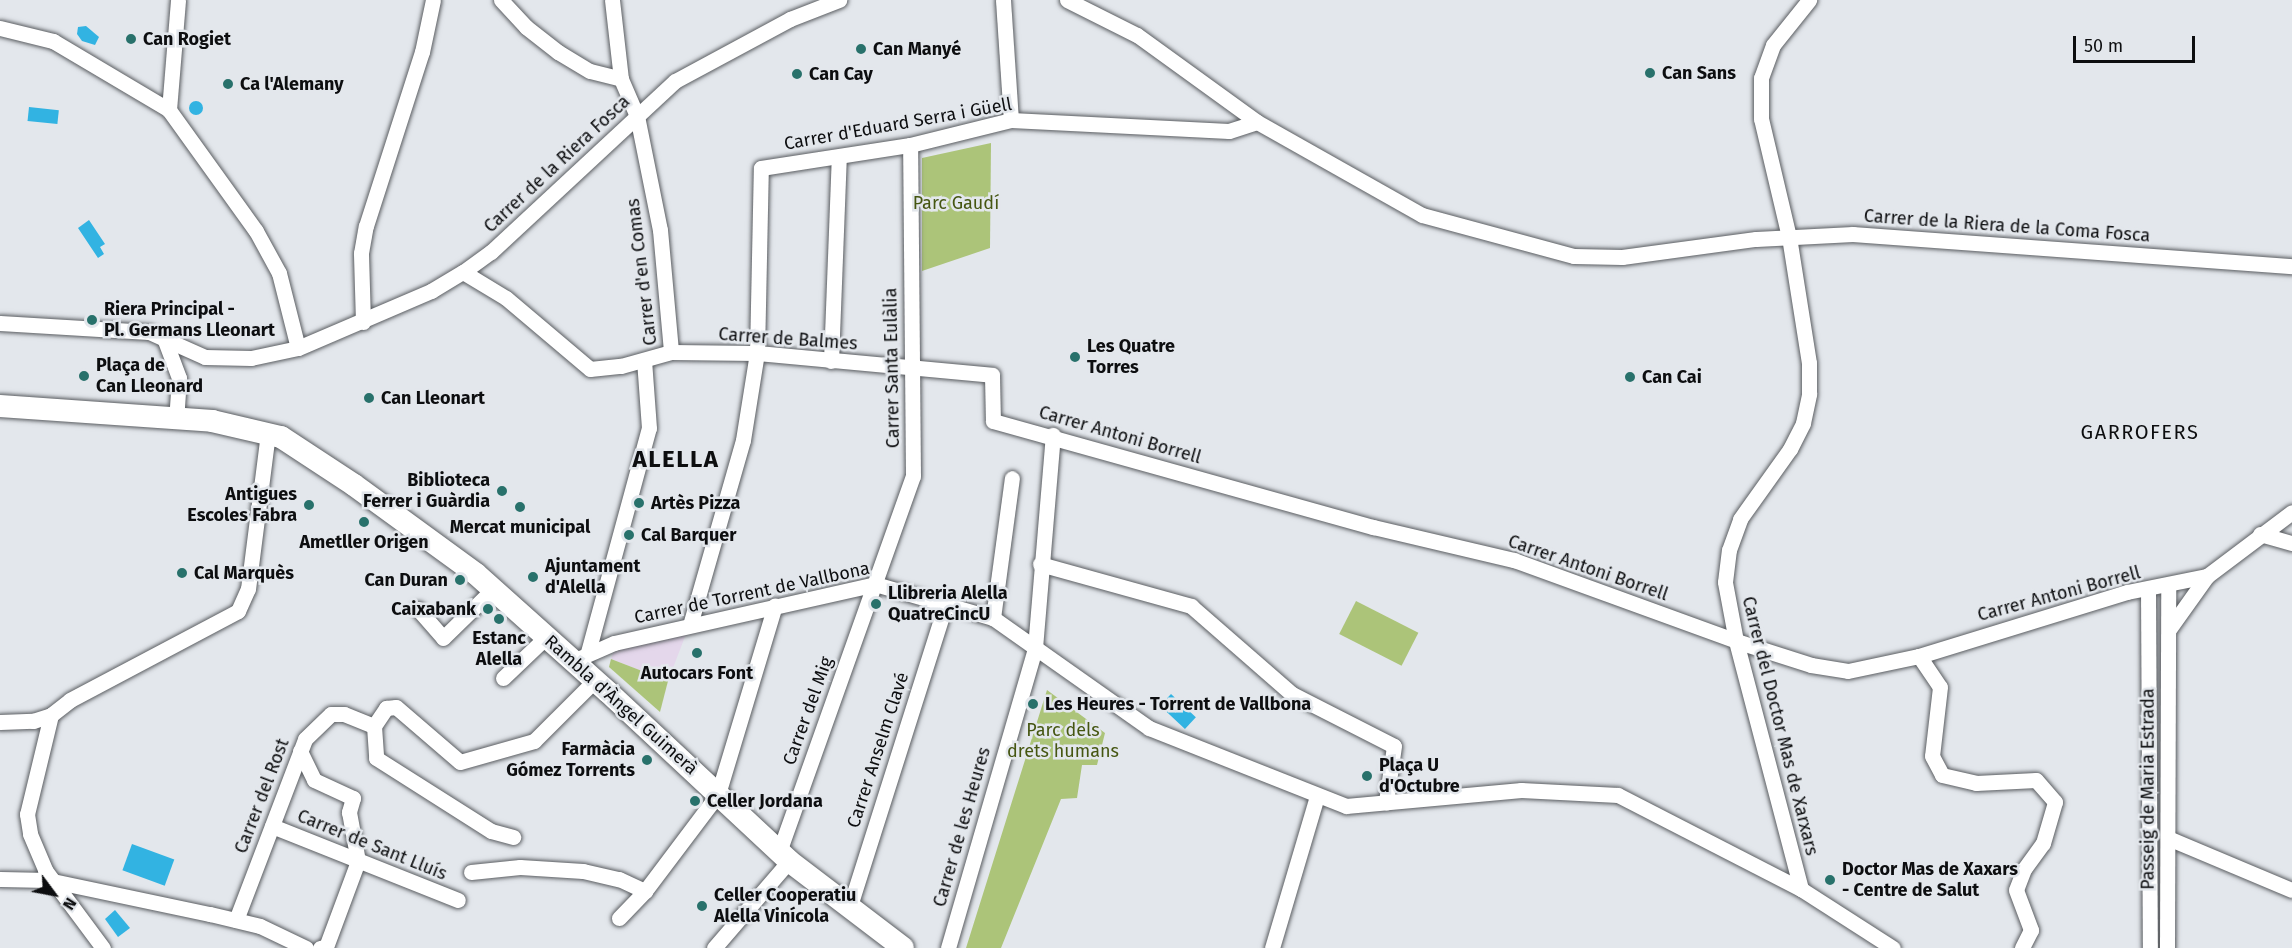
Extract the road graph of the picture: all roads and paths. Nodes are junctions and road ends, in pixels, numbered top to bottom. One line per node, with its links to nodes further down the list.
1 (178, 0): 11 (street)
2 (433, 0): 21 (street)
3 (501, 0): 10 (street)
4 (612, 0): 10 (street, Carrer d'en Comas)
5 (839, 0): 12 (street, Carrer de la Riera Fosca)
6 (1003, 0): 13 (street)
7 (1067, 0): 14 (street, Carrer de la Riera de la Coma Fosca)
8 (1809, 0): 17 (street, Carrer del Doctor Mas de Xarxars)
9 (0, 28): 11 (street)
10 (621, 79): 12 (street, Carrer d'en Comas)
11 (169, 110): 23 (street)
12 (637, 116): 19 (street, Carrer de la Riera Fosca); 24 (street, Carrer d'en Comas)
13 (1011, 120): 14 (street, Carrer d'Eduard Serra i Güell); 15 (street, Carrer d'Eduard Serra i Güell)
14 (1257, 122): 17 (street, Carrer de la Riera de la Coma Fosca)
15 (910, 145): 16 (street, Carrer d'Eduard Serra i Güell); 29 (street, Carrer Santa Eulàlia)
16 (839, 157): 25 (street, Carrer d'Eduard Serra i Güell); 28 (street)
17 (1789, 237): 18 (street, Carrer de la Riera de la Coma Fosca); 53 (street, Carrer del Doctor Mas de Xarxars)
18 (2292, 266)
19 (464, 272): 21 (street, Carrer de la Riera Fosca); 27 (street, Carrer de Balmes)
20 (0, 322): 22 (street)
21 (363, 322): 23 (street, Carrer de la Riera Fosca)
22 (164, 338): 26 (street); 30 (street)
23 (298, 348): 26 (street)
24 (671, 352): 25 (street, Carrer de Balmes); 27 (street, Carrer de Balmes)
25 (757, 353): 28 (street, Carrer de Balmes); 50 (street)
26 (205, 357): 30 (street)
27 (644, 360): 56 (street)
28 (831, 361): 29 (street, Carrer de Balmes)
29 (911, 367): 33 (street, Carrer de Balmes); 42 (street, Carrer Santa Eulàlia)
30 (179, 378): 32 (street)
31 (0, 406): 32 (main road)
32 (176, 417): 34 (main road)
33 (993, 421): 35 (street, Carrer Antoni Borrell)
34 (268, 432): 44 (main road, Rambla d'Àngel Guimerà); 59 (street)
35 (1053, 435): 40 (street, Carrer de les Heures); 53 (street, Carrer Antoni Borrell)
36 (1012, 478): 49 (street)
37 (2292, 512): 38 (street)
38 (2260, 534): 39 (street); 41 (street)
39 (2292, 543)
40 (1040, 564): 54 (street, Carrer de les Heures); 65 (street)
41 (2207, 576): 43 (street, Carrer Antoni Borrell); 51 (street)
42 (874, 584): 46 (street, Carrer de Torrent de Vallbona); 47 (street, Carrer de Torrent de Vallbona); 69 (street, Carrer del Mig)
43 (2168, 586): 45 (street, Carrer Antoni Borrell); 51 (street, Passeig de Maria Estrada)
44 (493, 589): 48 (street); 52 (main road, Rambla d'Àngel Guimerà)
45 (2148, 589): 55 (street, Carrer Antoni Borrell); 90 (street)
46 (946, 603): 49 (street, Carrer de Torrent de Vallbona); 78 (street, Carrer Anselm Clavé)
47 (776, 605): 50 (street, Carrer de Torrent de Vallbona); 63 (street)
48 (418, 609)
49 (993, 618): 54 (street, Carrer de Torrent de Vallbona)
50 (690, 625): 56 (street, Carrer de Torrent de Vallbona)
51 (2168, 631): 68 (street, Passeig de Maria Estrada)
52 (546, 637): 56 (main road, Rambla d'Àngel Guimerà); 57 (street)
53 (1736, 641): 55 (street, Carrer Antoni Borrell); 74 (street, Carrer del Doctor Mas de Xarxars)
54 (1035, 648): 64 (street, Carrer de Torrent de Vallbona); 81 (street, Carrer de les Heures)
55 (1919, 656): 89 (street)
56 (580, 657): 58 (main road, Rambla d'Àngel Guimerà)
57 (502, 678)
58 (595, 680): 61 (street); 63 (main road, Rambla d'Àngel Guimerà)
59 (51, 715): 60 (street); 73 (street)
60 (0, 722)
61 (374, 726): 62 (street, Carrer del Rost); 67 (street)
62 (300, 751): 66 (street, Carrer del Rost); 70 (street)
63 (718, 794): 69 (main road, Rambla d'Àngel Guimerà); 76 (street)
64 (1317, 796): 65 (street, Carrer de Torrent de Vallbona); 87 (street)
65 (1386, 802): 74 (street, Carrer de Torrent de Vallbona)
66 (272, 826): 70 (street, Carrer de Sant Lluís); 80 (street, Carrer del Rost)
67 (513, 837)
68 (2168, 838): 75 (street); 91 (street, Passeig de Maria Estrada)
69 (784, 857): 78 (main road, Rambla d'Àngel Guimerà); 85 (street)
70 (358, 861): 77 (street, Carrer de Sant Lluís); 84 (street)
71 (471, 872): 76 (street)
72 (0, 879): 73 (street)
73 (54, 881): 80 (street); 82 (street)
74 (1801, 889): 88 (street, Carrer de Torrent de Vallbona)
75 (2292, 890)
76 (645, 891): 79 (street)
77 (458, 900)
78 (849, 909): 86 (main road, Rambla d'Àngel Guimerà)
79 (619, 918)
80 (236, 920): 83 (street)
81 (949, 947)
82 (103, 948)
83 (306, 948)
84 (326, 948)
85 (714, 948)
86 (903, 948)
87 (1272, 948)
88 (1893, 948)
89 (2022, 948)
90 (2150, 948)
91 (2167, 948)

